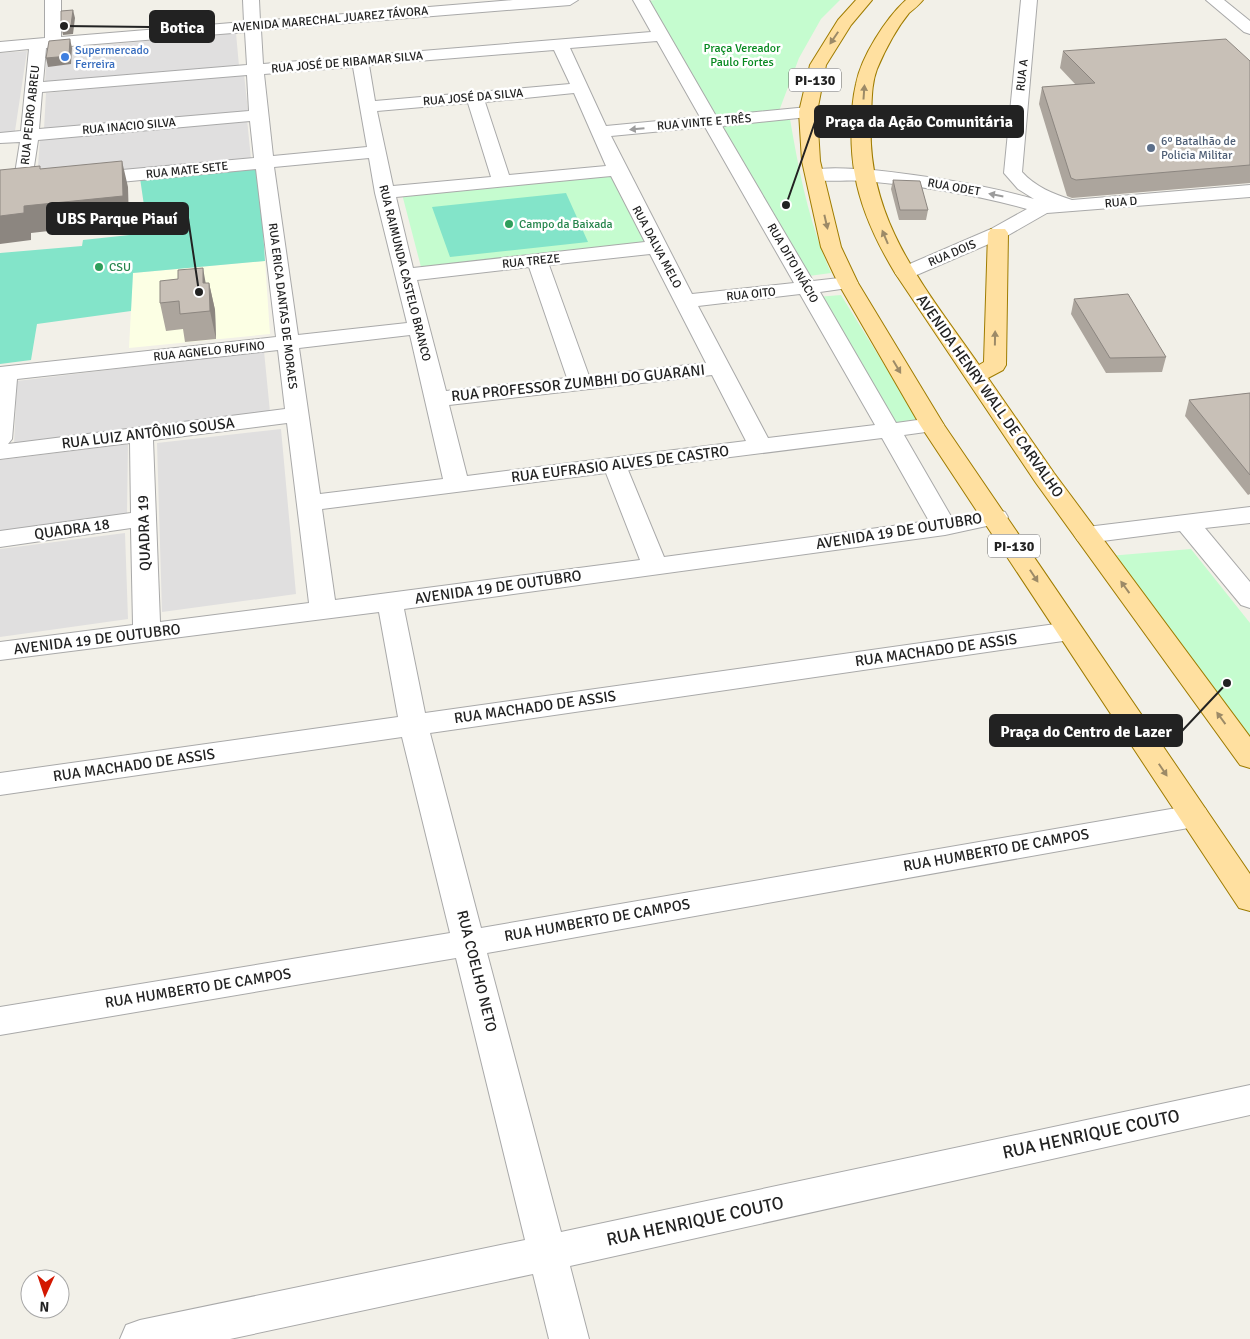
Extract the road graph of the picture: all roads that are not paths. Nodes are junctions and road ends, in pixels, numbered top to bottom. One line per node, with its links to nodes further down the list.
1 (53, 0): 2 (street); 14 (street, RUA PEDRO ABREU)
2 (62, 0)
3 (251, 0): 11 (street, RUA ERICA DANTAS DE MORAES)
4 (570, 0): 10 (street, AVENIDA MARECHAL JUAREZ TÁVORA)
5 (641, 0): 13 (street, RUA DITO INÁCIO)
6 (864, 0): 24 (main road, PI-130, one-way to 24)
7 (915, 0): 34 (main road, AVENIDA HENRY WALL DE CARVALHO, one-way to 7)
8 (1029, 0): 40 (street, RUA A)
9 (1214, 0): 12 (street)
10 (449, 5): 11 (street, AVENIDA MARECHAL JUAREZ TÁVORA); 17 (street)
11 (253, 25): 14 (street, AVENIDA MARECHAL JUAREZ TÁVORA); 19 (street, RUA ERICA DANTAS DE MORAES)
12 (1250, 29)
13 (660, 36): 15 (street, RUA JOSÉ DE RIBAMAR SILVA); 26 (street, RUA DITO INÁCIO)
14 (45, 43): 16 (street, AVENIDA MARECHAL JUAREZ TÁVORA); 20 (street, RUA PEDRO ABREU)
15 (561, 46): 17 (street, RUA JOSÉ DE RIBAMAR SILVA); 21 (street, RUA DALVA MELO)
16 (0, 47)
17 (463, 53): 18 (street, RUA JOSÉ DE RIBAMAR SILVA)
18 (360, 61): 19 (street, RUA JOSÉ DE RIBAMAR SILVA); 23 (street, RUA RAIMUNDA CASTELO BRANCO)
19 (257, 69): 20 (street, RUA JOSÉ DE RIBAMAR SILVA); 25 (street, RUA ERICA DANTAS DE MORAES)
20 (34, 88): 28 (street, RUA PEDRO ABREU)
21 (578, 88): 22 (street, RUA JOSÉ DA SILVA); 27 (street, RUA DALVA MELO)
22 (475, 97): 23 (street, RUA JOSÉ DA SILVA); 35 (street)
23 (367, 107): 30 (street, RUA RAIMUNDA CASTELO BRANCO)
24 (808, 112): 26 (street, RUA VINTE E TRÊS); 33 (main road, PI-130)
25 (258, 115): 28 (street, RUA INACIO SILVA); 31 (street, RUA ERICA DANTAS DE MORAES)
26 (711, 122): 27 (street, RUA VINTE E TRÊS, one-way to 27); 48 (street, RUA DITO INÁCIO)
27 (600, 132): 32 (street, RUA DALVA MELO)
28 (30, 135): 29 (street, RUA INACIO SILVA); 37 (street, RUA PEDRO ABREU)
29 (0, 138)
30 (375, 152): 31 (street, RUA MATE SETE); 39 (street, RUA RAIMUNDA CASTELO BRANCO)
31 (264, 162): 36 (street, RUA MATE SETE); 51 (street, RUA ERICA DANTAS DE MORAES)
32 (617, 170): 35 (street); 43 (street, RUA DALVA MELO)
33 (815, 175): 34 (street, RUA ODET); 47 (main road, PI-130, one-way to 47)
34 (864, 175): 41 (street, RUA ODET, one-way to 34); 45 (main road, AVENIDA HENRY WALL DE CARVALHO, one-way to 34)
35 (501, 180): 39 (street)
36 (70, 181)
37 (41, 184)
38 (1250, 191): 40 (street, RUA D)
39 (384, 193): 46 (street, RUA RAIMUNDA CASTELO BRANCO)
40 (1070, 206): 41 (street, RUA D)
41 (1043, 208): 42 (street, RUA D)
42 (998, 233): 45 (street, RUA DOIS); 54 (main road, one-way to 42)
43 (657, 247): 44 (street, RUA TREZE); 49 (street, RUA DALVA MELO)
44 (537, 260): 46 (street, RUA TREZE); 55 (street)
45 (905, 273): 54 (main road, AVENIDA HENRY WALL DE CARVALHO)
46 (405, 276): 50 (street, RUA RAIMUNDA CASTELO BRANCO)
47 (848, 283): 48 (street, RUA OITO); 58 (main road, PI-130, one-way to 58)
48 (808, 288): 49 (street, RUA OITO); 59 (street, RUA DITO INÁCIO)
49 (685, 301): 52 (street, RUA DALVA MELO)
50 (419, 328): 51 (street, RUA AGNELO RUFINO); 56 (street, RUA RAIMUNDA CASTELO BRANCO)
51 (287, 342): 53 (street, RUA AGNELO RUFINO); 57 (street, RUA ERICA DANTAS DE MORAES)
52 (718, 368): 55 (street, RUA PROFESSOR ZUMBHI DO GUARANI); 62 (street, RUA DALVA MELO)
53 (3, 373): 61 (street)
54 (976, 375): 72 (main road, AVENIDA HENRY WALL DE CARVALHO)
55 (580, 383): 56 (street, RUA PROFESSOR ZUMBHI DO GUARANI)
56 (438, 399): 65 (street, RUA RAIMUNDA CASTELO BRANCO)
57 (296, 415): 60 (street, RUA LUIZ ANTÔNIO SOUSA); 66 (street, RUA ERICA DANTAS DE MORAES)
58 (932, 425): 59 (street, RUA EUFRASIO ALVES DE CASTRO); 68 (main road, PI-130)
59 (890, 432): 62 (street, RUA EUFRASIO ALVES DE CASTRO); 71 (street, RUA DITO INÁCIO)
60 (141, 433): 63 (street, RUA LUIZ ANTÔNIO SOUSA); 69 (street, QUADRA 19)
61 (0, 439)
62 (760, 446): 64 (street, RUA EUFRASIO ALVES DE CASTRO)
63 (0, 452)
64 (614, 464): 65 (street, RUA EUFRASIO ALVES DE CASTRO); 74 (street)
65 (457, 484): 66 (street, RUA EUFRASIO ALVES DE CASTRO)
66 (308, 503): 77 (street, RUA ERICA DANTAS DE MORAES)
67 (1250, 515): 70 (street)
68 (996, 516): 71 (street, AVENIDA 19 DE OUTUBRO); 78 (main road, PI-130, one-way to 78)
69 (144, 519): 73 (street, QUADRA 18); 79 (street, QUADRA 19)
70 (1187, 523): 72 (street); 75 (street)
71 (945, 527): 74 (street, AVENIDA 19 DE OUTUBRO)
72 (1087, 535): 82 (main road, AVENIDA HENRY WALL DE CARVALHO, one-way to 72)
73 (0, 538)
74 (655, 565): 76 (street, AVENIDA 19 DE OUTUBRO)
75 (1250, 599)
76 (390, 602): 77 (street, AVENIDA 19 DE OUTUBRO); 81 (street, RUA COELHO NETO)
77 (322, 610): 79 (street, AVENIDA 19 DE OUTUBRO)
78 (1070, 631): 81 (street, RUA MACHADO DE ASSIS); 84 (main road, PI-130, one-way to 84)
79 (147, 632): 80 (street, AVENIDA 19 DE OUTUBRO)
80 (0, 651)
81 (414, 724): 83 (street, RUA MACHADO DE ASSIS); 86 (street, RUA COELHO NETO)
82 (1250, 758)
83 (0, 784)
84 (1194, 816): 85 (main road, PI-130); 86 (street, RUA HUMBERTO DE CAMPOS)
85 (1250, 899)
86 (470, 943): 87 (street, RUA HUMBERTO DE CAMPOS); 89 (street, RUA COELHO NETO)
87 (0, 1021)
88 (1250, 1100): 89 (street, RUA HENRIQUE COUTO)
89 (547, 1253): 90 (street, RUA HENRIQUE COUTO); 91 (street, RUA COELHO NETO)
90 (140, 1339)
91 (569, 1339)

